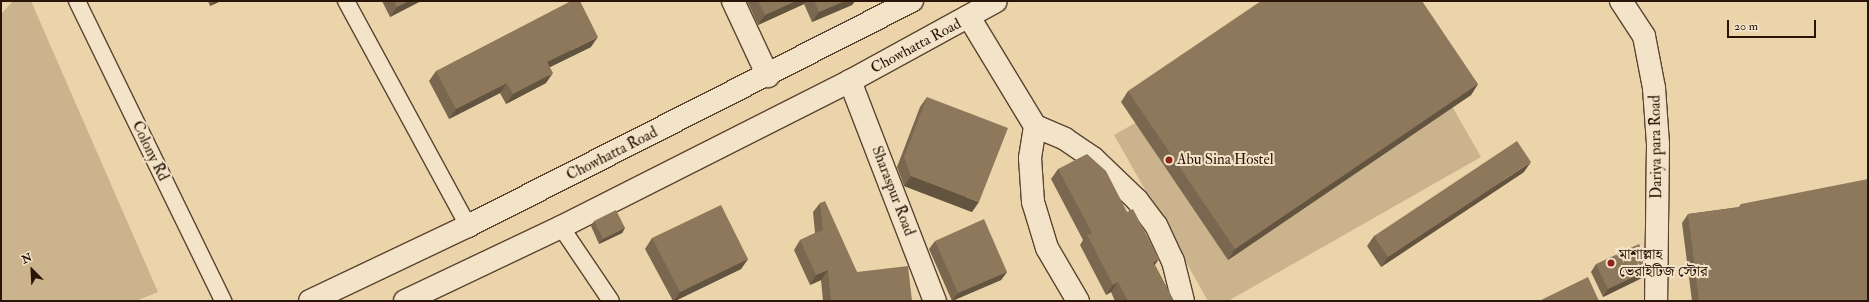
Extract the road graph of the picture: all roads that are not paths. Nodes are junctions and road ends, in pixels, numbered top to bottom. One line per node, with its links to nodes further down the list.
1 (77, 1): 13 (lane, Colony Rd)
2 (346, 1): 11 (lane)
3 (733, 1): 8 (main road)
4 (912, 1): 8 (main road, Chowhatta Road)
5 (996, 1): 7 (main road, Chowhatta Road)
6 (1621, 1): 20 (main road, Dariya para Road)
7 (969, 17): 9 (main road, Chowhatta Road); 10 (main road)
8 (768, 76): 11 (main road, Chowhatta Road)
9 (850, 81): 12 (main road, Chowhatta Road); 17 (main road, Sharaspur Road)
10 (1035, 126): 18 (main road); 19 (main road)
11 (468, 226): 14 (main road, Chowhatta Road)
12 (561, 227): 15 (main road, Chowhatta Road); 16 (lane)
13 (223, 301)
14 (310, 301)
15 (405, 301)
16 (611, 301)
17 (935, 301)
18 (1078, 301)
19 (1183, 301)
20 (1656, 301)

